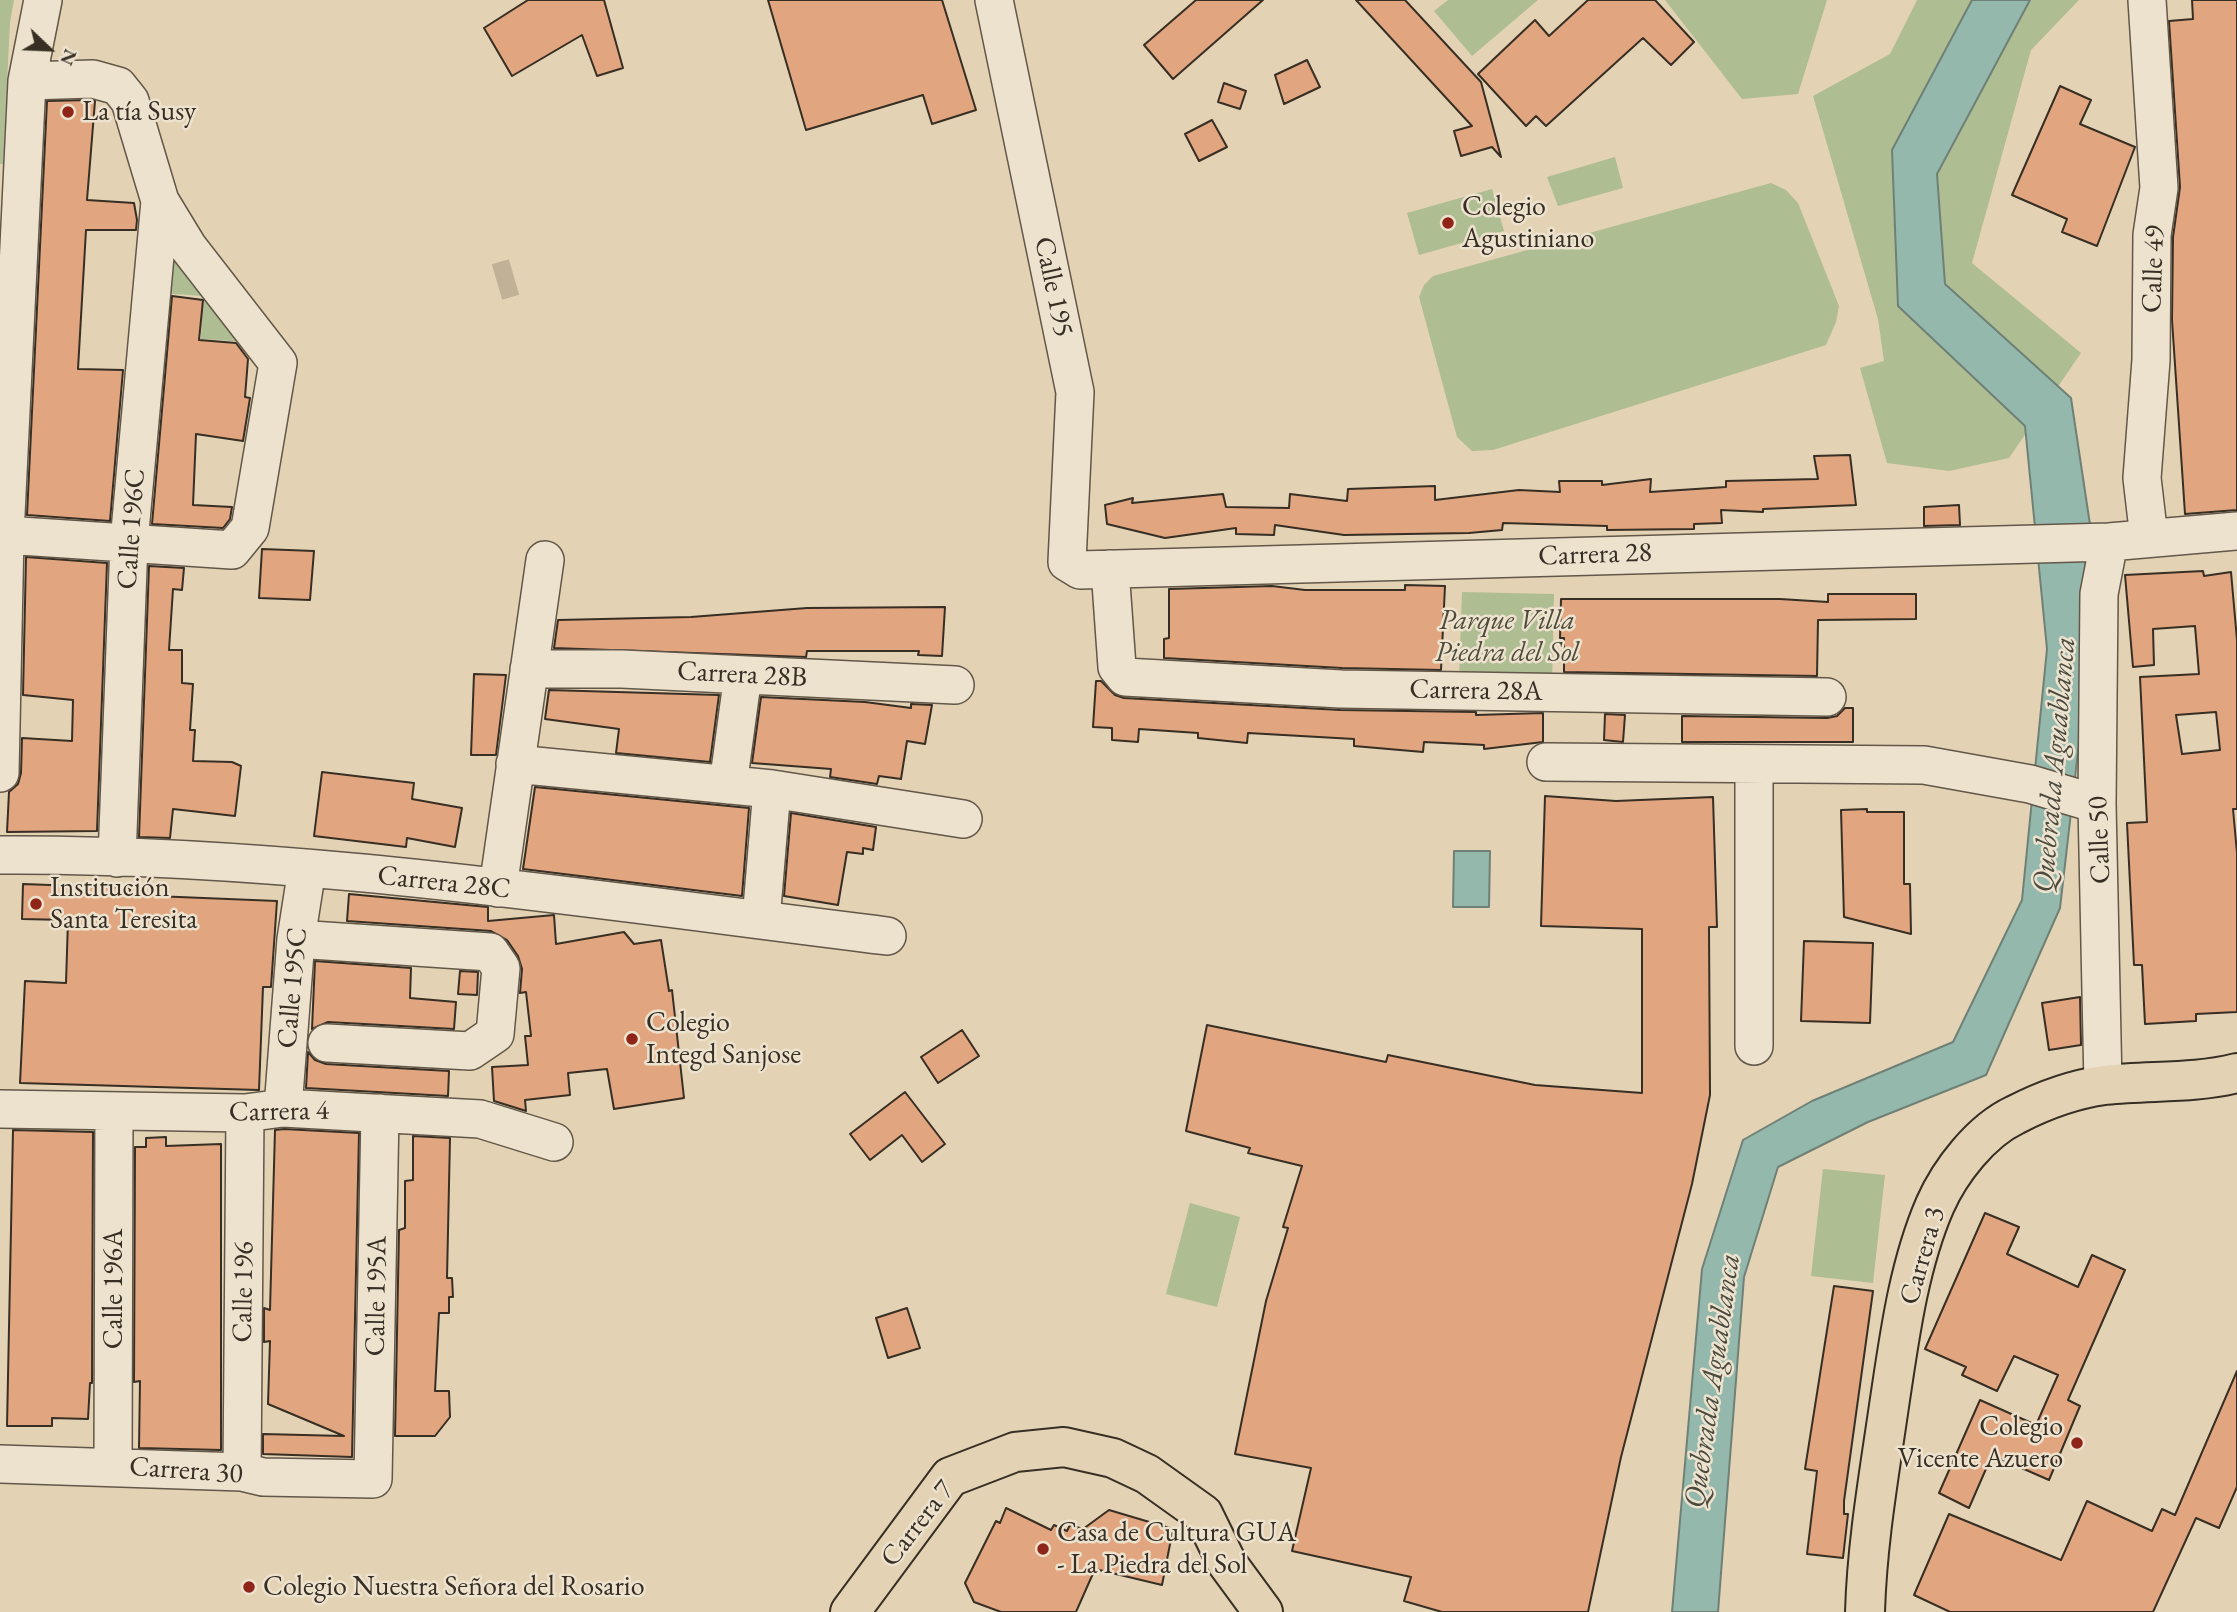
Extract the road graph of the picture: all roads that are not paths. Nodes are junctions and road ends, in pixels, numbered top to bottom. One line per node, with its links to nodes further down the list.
1 (43, 0): 4 (street)
2 (993, 0): 12 (street, Calle 195)
3 (2147, 0): 8 (street, Calle 49)
4 (27, 82): 5 (street, Calle 196C); 7 (street)
5 (160, 201): 10 (street, Calle 196C); 10 (street, Calle 196C)
6 (2237, 531): 8 (street)
7 (5, 535): 10 (street); 21 (street)
8 (2149, 538): 9 (street)
9 (2102, 541): 12 (street, Carrera 28); 24 (street, Calle 50)
10 (129, 542): 27 (street, Calle 196C)
11 (545, 560): 13 (street)
12 (1095, 570): 15 (street, Calle 195)
13 (529, 669): 14 (street, Carrera 28B); 19 (street)
14 (743, 675): 16 (street, Carrera 28B); 22 (street)
15 (1125, 677): 17 (street, Carrera 28A)
16 (954, 685)
17 (1827, 697)
18 (1546, 762): 20 (street)
19 (515, 764): 22 (street); 29 (street)
20 (1754, 766): 24 (street); 34 (street)
21 (0, 773)
22 (728, 785): 23 (street)
23 (772, 789): 25 (street); 30 (street)
24 (2087, 802): 36 (street, Calle 50)
25 (962, 819)
26 (0, 855): 27 (street, Carrera 28C)
27 (117, 858): 28 (street, Carrera 28C)
28 (307, 869): 29 (street, Carrera 28C); 32 (street, Calle 195C)
29 (498, 888): 30 (street, Carrera 28C)
30 (761, 920): 31 (street, Carrera 28C)
31 (887, 936)
32 (296, 939): 33 (street); 37 (street, Calle 195C)
33 (327, 1043)
34 (1755, 1046)
35 (2237, 1073): 36 (main road, Carrera 3)
36 (2103, 1085): 49 (main road, Carrera 3)
37 (283, 1108): 40 (street, Carrera 4); 41 (street, Carrera 4)
38 (0, 1109): 39 (street, Carrera 4)
39 (114, 1112): 40 (street, Carrera 4); 44 (street, Calle 196A)
40 (245, 1112): 45 (street, Calle 196)
41 (380, 1113): 42 (street, Carrera 4); 46 (street, Calle 195A)
42 (554, 1142)
43 (0, 1464): 44 (street, Carrera 30)
44 (113, 1466): 45 (street, Carrera 30)
45 (242, 1472): 46 (street, Carrera 30)
46 (373, 1479)
47 (850, 1612): 48 (main road, Carrera 7)
48 (1263, 1612)
49 (1866, 1612)

